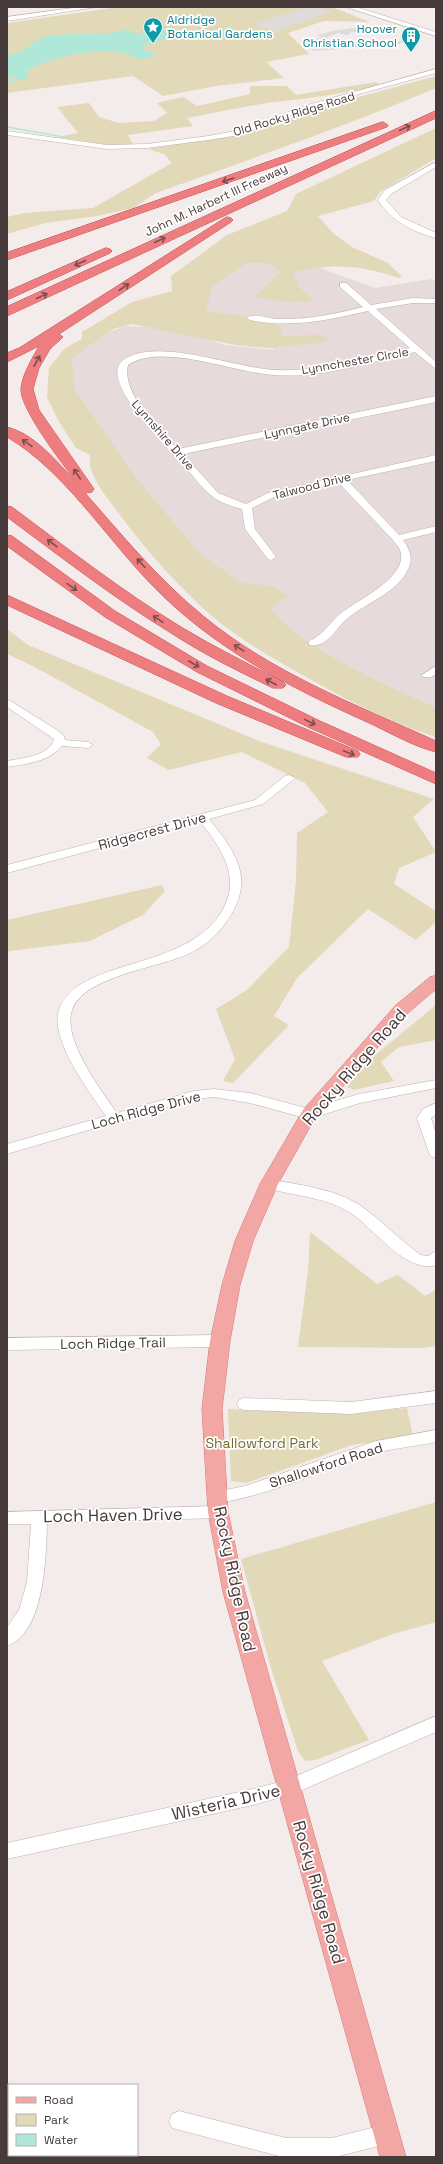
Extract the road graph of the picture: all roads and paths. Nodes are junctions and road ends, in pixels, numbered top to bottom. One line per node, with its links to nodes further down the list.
1 (94, 7): 3 (street)
2 (349, 7): 5 (street)
3 (73, 8): 4 (street)
4 (7, 19)
5 (436, 34)
6 (436, 72): 8 (street, Old Rocky Ridge Road)
7 (436, 114): 9 (highway, John M. Harbert III Freeway, one-way to 7)
8 (7, 133)
9 (375, 142): 19 (highway, one-way to 9); 22 (highway, John M. Harbert III Freeway, one-way to 9)
10 (436, 164): 13 (street)
11 (279, 174): 12 (highway, John M. Harbert III Freeway, one-way to 12)
12 (144, 209): 14 (highway); 16 (highway)
13 (436, 236)
14 (7, 248)
15 (114, 248): 18 (highway, one-way to 18)
16 (7, 257)
17 (343, 285): 21 (street)
18 (7, 296)
19 (104, 301): 26 (highway); 38 (highway, one-way to 19)
20 (436, 301): 21 (street)
21 (370, 309): 23 (street); 24 (street)
22 (7, 312)
23 (251, 318)
24 (417, 349): 25 (street, Lynnchester Circle); 27 (street)
25 (175, 354): 30 (street, Lynnshire Drive)
26 (7, 358)
27 (436, 366)
28 (436, 399): 30 (street, Lynngate Drive)
29 (7, 431): 38 (highway, one-way to 29)
30 (177, 452): 33 (street, Lynnshire Drive)
31 (436, 458): 32 (street, Talwood Drive)
32 (340, 479): 33 (street, Talwood Drive); 36 (street)
33 (247, 507): 39 (street)
34 (7, 510): 48 (highway, one-way to 34)
35 (436, 529): 36 (street)
36 (397, 538): 42 (street)
37 (7, 539): 51 (highway, one-way to 51)
38 (122, 542): 47 (highway, one-way to 38)
39 (271, 557)
40 (7, 589): 43 (highway)
41 (7, 599): 43 (highway)
42 (313, 644)
43 (121, 653): 51 (highway, one-way to 51)
44 (7, 702): 45 (street)
45 (60, 744): 46 (street); 49 (street)
46 (88, 745)
47 (436, 747)
48 (436, 752)
49 (7, 764)
50 (288, 778): 52 (street, Ridgecrest Drive)
51 (436, 780)
52 (203, 818): 53 (street, Ridgecrest Drive); 58 (street)
53 (7, 869)
54 (436, 981): 57 (main road, Rocky Ridge Road)
55 (436, 1084): 57 (street)
56 (436, 1108): 60 (street)
57 (309, 1114): 58 (street, Loch Ridge Drive); 61 (main road, Rocky Ridge Road)
58 (114, 1118): 59 (street, Loch Ridge Drive)
59 (7, 1149)
60 (436, 1153)
61 (269, 1184): 62 (street); 63 (main road, Rocky Ridge Road)
62 (436, 1256)
63 (220, 1341): 64 (street, Loch Ridge Trail); 68 (main road, Rocky Ridge Road)
64 (7, 1344)
65 (436, 1397): 66 (street)
66 (244, 1404)
67 (436, 1436): 68 (street, Shallowford Road)
68 (218, 1504): 69 (street, Loch Haven Drive); 73 (main road, Rocky Ridge Road)
69 (39, 1517): 70 (street, Loch Haven Drive); 71 (street)
70 (7, 1518)
71 (7, 1639)
72 (436, 1724): 73 (street, Wisteria Drive)
73 (289, 1787): 74 (street, Wisteria Drive); 76 (main road, Rocky Ridge Road)
74 (7, 1851)
75 (179, 2121): 76 (street)
76 (387, 2134): 77 (main road, Rocky Ridge Road)
77 (393, 2157)

